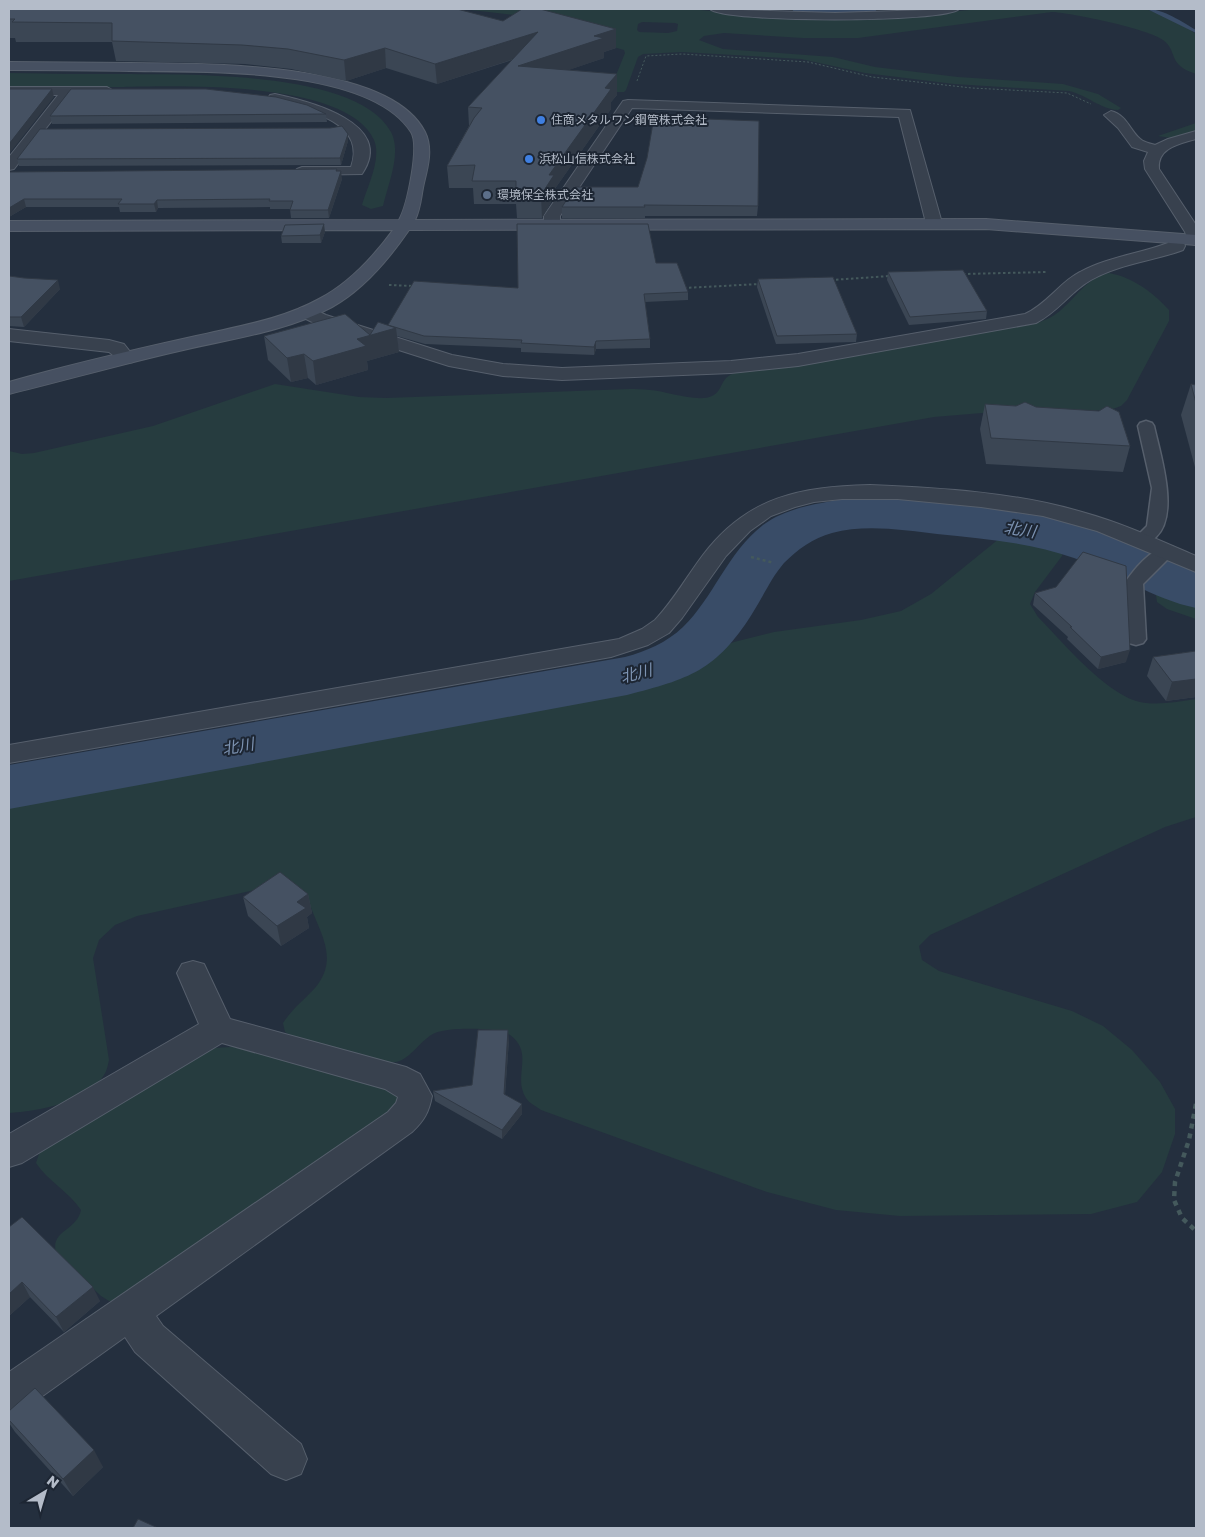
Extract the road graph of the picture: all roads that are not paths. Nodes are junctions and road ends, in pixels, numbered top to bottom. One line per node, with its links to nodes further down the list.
1 (716, 9): 2 (street)
2 (953, 9)
3 (9, 66): 19 (street)
4 (9, 91): 5 (street)
5 (68, 91): 6 (street); 11 (street)
6 (116, 91)
7 (260, 96): 9 (street)
8 (1111, 115): 14 (street)
9 (348, 126): 10 (street); 16 (street)
10 (331, 129)
11 (37, 130): 12 (street); 15 (street)
12 (57, 130)
13 (1196, 135): 14 (street)
14 (1157, 150): 22 (street)
15 (12, 170)
16 (287, 172)
17 (934, 223): 18 (street); 18 (street); 21 (street)
18 (552, 224): 19 (street)
19 (404, 225): 20 (street); 23 (street)
20 (9, 226)
21 (1176, 239): 22 (street); 23 (street)
22 (1196, 240)
23 (306, 312): 25 (street)
24 (9, 335): 25 (street)
25 (126, 358): 26 (street)
26 (9, 388)
27 (1146, 426): 28 (lane)
28 (1155, 550): 29 (street); 30 (lane); 31 (street)
29 (1196, 564)
30 (1136, 639)
31 (9, 754)
32 (193, 973): 33 (street)
33 (218, 1029): 34 (street); 35 (street)
34 (9, 1152)
35 (130, 1311): 36 (street); 37 (street)
36 (9, 1396)
37 (286, 1459)

